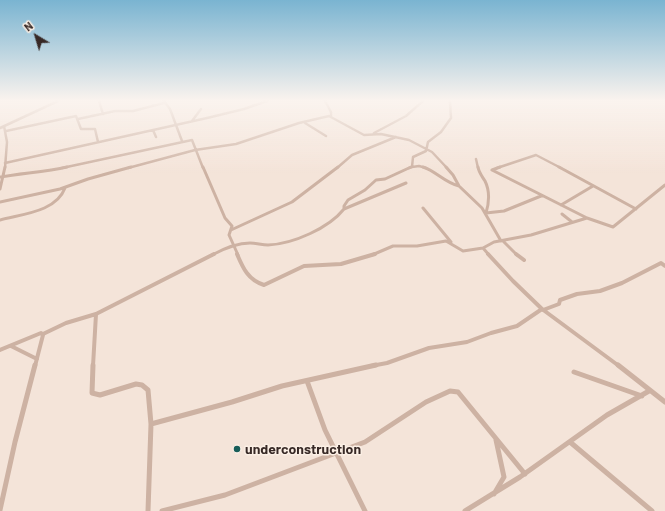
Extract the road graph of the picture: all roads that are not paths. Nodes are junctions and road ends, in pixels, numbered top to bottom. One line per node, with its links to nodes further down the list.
1 (35, 125): 12 (street)
2 (80, 125): 18 (street)
3 (175, 125): 11 (street); 17 (street)
4 (294, 125): 20 (street)
5 (308, 125): 14 (street)
6 (346, 125): 13 (street)
7 (389, 125): 13 (street)
8 (446, 125): 19 (street)
9 (4, 126): 10 (street); 12 (street)
10 (0, 128)
11 (153, 130): 15 (street); 18 (street)
12 (6, 131): 22 (street)
13 (370, 135): 16 (street)
14 (326, 136)
15 (156, 137)
16 (396, 138): 19 (street); 42 (street)
17 (182, 141): 20 (street); 24 (street)
18 (98, 142): 22 (street)
19 (427, 149): 23 (street); 27 (street)
20 (195, 150): 29 (street); 42 (street)
21 (476, 159): 37 (street)
22 (5, 164): 24 (street)
23 (412, 167): 27 (street); 35 (street)
24 (2, 177): 30 (street)
25 (406, 183): 35 (street)
26 (665, 185): 36 (street)
27 (459, 186): 37 (street)
28 (593, 186): 31 (street); 33 (street); 36 (street)
29 (65, 188): 32 (street); 40 (street)
30 (0, 189)
31 (541, 196): 33 (street); 37 (street)
32 (0, 202)
33 (561, 205): 39 (street)
34 (422, 208): 44 (street)
35 (344, 209): 45 (street)
36 (636, 209): 39 (street)
37 (486, 213): 43 (street)
38 (562, 214): 41 (street)
39 (587, 218): 41 (street)
40 (0, 220)
41 (572, 222): 43 (street)
42 (231, 230): 45 (street)
43 (502, 241): 46 (street); 47 (street)
44 (451, 242): 45 (street); 46 (street)
45 (234, 246): 50 (street)
46 (483, 248): 49 (street)
47 (524, 260)
48 (665, 266): 49 (street)
49 (542, 310): 56 (street); 57 (street)
50 (96, 314): 51 (street); 60 (street)
51 (42, 334): 52 (street); 54 (street)
52 (11, 346): 53 (street); 54 (street)
53 (0, 350)
54 (38, 359): 66 (street)
55 (574, 372): 58 (street)
56 (307, 381): 60 (street); 63 (street)
57 (649, 391): 58 (street); 59 (street)
58 (642, 396): 62 (street)
59 (665, 402)
60 (151, 424): 67 (street)
61 (496, 439): 63 (street); 64 (street); 65 (street)
62 (570, 442): 64 (street); 71 (street)
63 (337, 454): 68 (street); 69 (street)
64 (525, 474): 65 (street)
65 (494, 495): 70 (street)
66 (0, 510)
67 (148, 511)
68 (162, 511)
69 (365, 511)
70 (465, 511)
71 (652, 511)

